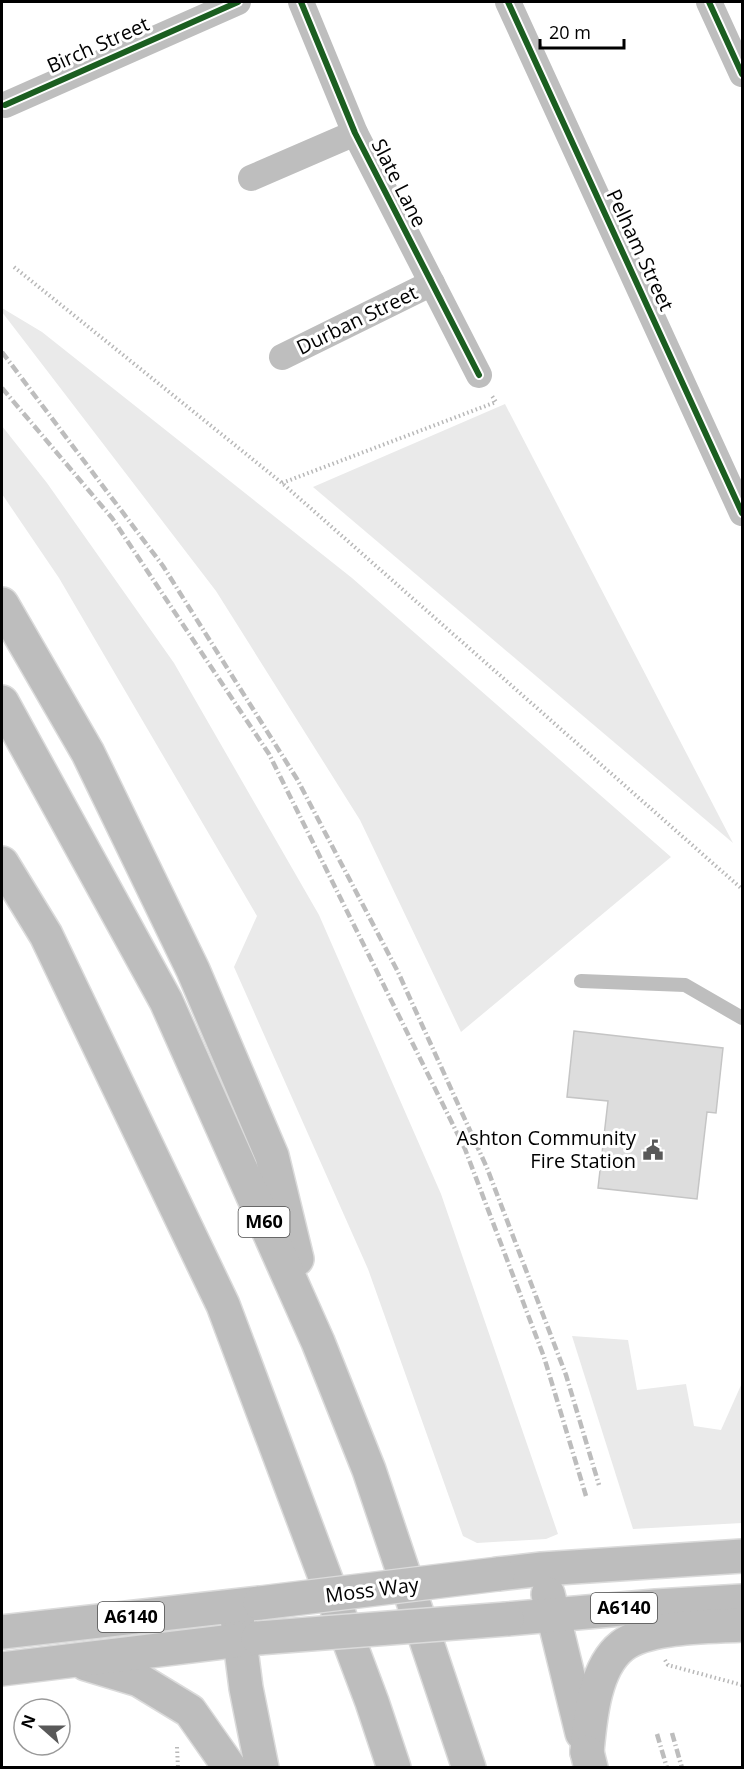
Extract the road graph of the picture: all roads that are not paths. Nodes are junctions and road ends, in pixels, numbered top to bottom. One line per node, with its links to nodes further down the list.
1 (238, 2): 6 (street, Birch Street)
2 (301, 2): 7 (street, Slate Lane)
3 (508, 2): 12 (street, Pelham Street)
4 (709, 2): 5 (street)
5 (742, 74)
6 (4, 105)
7 (355, 133): 8 (street); 9 (street, Slate Lane)
8 (251, 178)
9 (432, 283): 10 (street, Durban Street); 11 (street, Slate Lane)
10 (282, 357)
11 (479, 375)
12 (742, 513)
13 (2, 604): 18 (main road, M60)
14 (2, 702): 18 (main road, M60)
15 (2, 863): 32 (main road)
16 (581, 981): 17 (lane)
17 (742, 1018)
18 (318, 1342): 33 (main road, M60)
19 (742, 1556): 20 (main road, Moss Way / A6140)
20 (542, 1569): 22 (main road, Moss Way / A6140, bridge); 23 (main road)
21 (742, 1601): 23 (main road, Moss Way / A6140)
22 (248, 1604): 25 (main road, Moss Way / A6140); 26 (main road)
23 (553, 1615): 26 (main road, Moss Way / A6140, bridge); 29 (main road)
24 (742, 1625): 29 (main road)
25 (2, 1632)
26 (249, 1640): 27 (main road, Moss Way / A6140); 31 (main road)
27 (73, 1660): 28 (main road, Moss Way / A6140); 30 (main road)
28 (2, 1669)
29 (589, 1760)
30 (230, 1767)
31 (262, 1767)
32 (394, 1767)
33 (468, 1767)

